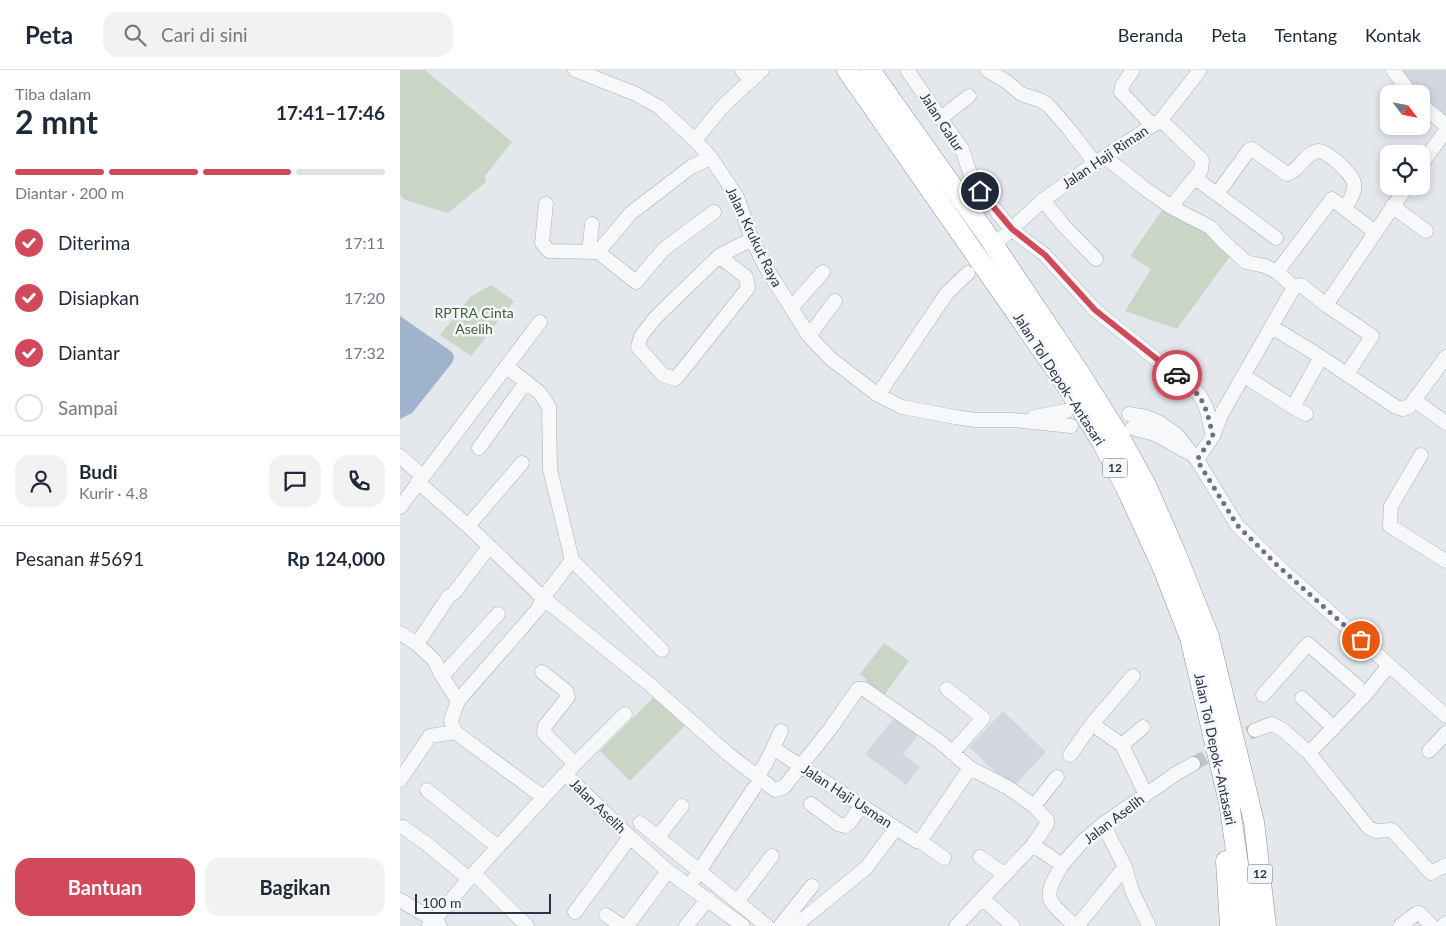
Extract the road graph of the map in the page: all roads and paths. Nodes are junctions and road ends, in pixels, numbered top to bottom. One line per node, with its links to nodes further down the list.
1 (575, 70): 18 (street, Jalan Krukut Raya)
2 (762, 70): 10 (street)
3 (847, 70): 119 (highway, Jalan Tol Depok–Antasari / 12)
4 (870, 70): 124 (highway, Jalan Tol Depok–Antasari / 12)
5 (907, 70): 14 (street, Jalan Galur)
6 (987, 70): 21 (street)
7 (1133, 70): 15 (street)
8 (1200, 70): 15 (street, Jalan Haji Riman)
9 (1393, 70): 11 (street)
10 (747, 75): 18 (street)
11 (1405, 85)
12 (969, 96): 14 (street)
13 (1430, 112): 16 (street)
14 (941, 118): 34 (street, Jalan Galur)
15 (1156, 122): 21 (street, Jalan Haji Riman); 22 (street)
16 (1446, 125)
17 (1446, 130): 19 (street)
18 (695, 140): 20 (street, Jalan Krukut Raya)
19 (1430, 152)
20 (711, 158): 36 (street, Jalan Krukut Raya); 37 (street)
21 (1100, 160): 25 (street, Jalan Haji Riman); 28 (street)
22 (1194, 178): 23 (street); 28 (street)
23 (1217, 194): 29 (street); 35 (street)
24 (1400, 195): 27 (street)
25 (1043, 200): 34 (street, Jalan Haji Riman); 39 (street)
26 (546, 204): 37 (street)
27 (1392, 206): 32 (street); 33 (street)
28 (1171, 207): 41 (street)
29 (1346, 209): 33 (street); 41 (street)
30 (714, 212): 37 (street)
31 (592, 224): 37 (street)
32 (1426, 231)
33 (1375, 232): 45 (street)
34 (1007, 233): 66 (street, Jalan Galur)
35 (1276, 238)
36 (752, 239): 38 (street); 46 (street, Jalan Krukut Raya)
37 (594, 252)
38 (719, 256): 38 (street)
39 (1096, 260)
40 (823, 272): 46 (street)
41 (1277, 272): 43 (street)
42 (968, 273): 56 (street)
43 (1294, 287): 45 (street); 48 (street)
44 (835, 301): 49 (street)
45 (1326, 305): 53 (street)
46 (791, 308): 49 (street, Jalan Krukut Raya)
47 (540, 322): 52 (street)
48 (1272, 327): 50 (street); 54 (street)
49 (809, 336): 56 (street, Jalan Krukut Raya)
50 (1321, 357): 53 (street); 58 (street)
51 (1446, 357): 57 (street)
52 (507, 367): 55 (street); 72 (street)
53 (1347, 374): 57 (street)
54 (1244, 376): 58 (street); 66 (street)
55 (526, 382): 67 (street); 77 (street)
56 (878, 395): 62 (street, Jalan Krukut Raya)
57 (1414, 400): 63 (street)
58 (1293, 407): 61 (street)
59 (1066, 412): 62 (street, Jalan Krukut Raya)
60 (1128, 414): 70 (street)
61 (1306, 414)
62 (1014, 420): 64 (street, Jalan Krukut Raya)
63 (1446, 424)
64 (1071, 426)
65 (1132, 428): 70 (street)
66 (1213, 436): 70 (street)
67 (478, 448)
68 (1421, 455): 78 (street)
69 (400, 456): 72 (street)
70 (1193, 457): 84 (street)
71 (522, 463): 75 (street)
72 (420, 479): 73 (street); 75 (street)
73 (404, 491): 74 (street)
74 (400, 506)
75 (468, 526): 76 (street)
76 (489, 546): 79 (street); 82 (street)
77 (572, 560): 79 (street); 83 (street)
78 (1446, 561)
79 (543, 598): 92 (street); 115 (street)
80 (498, 614): 86 (street)
81 (400, 633): 82 (street)
82 (417, 644): 86 (street)
83 (662, 650)
84 (1389, 665): 89 (street); 94 (street)
85 (542, 672): 108 (street)
86 (442, 676): 92 (street)
87 (1133, 676): 95 (street)
88 (947, 689): 105 (street)
89 (1366, 694): 90 (street); 97 (street)
90 (1263, 695)
91 (1302, 698): 97 (street)
92 (458, 701): 100 (street)
93 (625, 714): 108 (street)
94 (1446, 716)
95 (1092, 724): 102 (street); 107 (street)
96 (1143, 726): 102 (street)
97 (1334, 728): 106 (street)
98 (1254, 730): 106 (street)
99 (781, 731): 103 (street)
100 (455, 732): 114 (street); 118 (street)
101 (1446, 733): 104 (street)
102 (1122, 745): 117 (street)
103 (773, 748): 110 (street, Jalan Haji Usman); 115 (street)
104 (1429, 751)
105 (952, 753): 110 (street); 111 (street)
106 (1309, 753): 138 (street)
107 (1070, 755)
108 (575, 764): 112 (street)
109 (1193, 764): 117 (street, Jalan Aselih)
110 (801, 767): 115 (street); 121 (street, Jalan Haji Usman)
111 (970, 768): 123 (street); 131 (street)
112 (565, 774): 118 (street, Jalan Aselih); 129 (street, Jalan Aselih)
113 (1057, 778): 123 (street)
114 (400, 780)
115 (757, 781): 141 (street)
116 (427, 790): 133 (street)
117 (1147, 794): 126 (street, Jalan Aselih)
118 (543, 797): 133 (street, Jalan Aselih)
119 (1230, 802): 166 (highway); 167 (highway, Jalan Tol Depok–Antasari / 12)
120 (810, 804): 121 (street)
121 (862, 805): 128 (street, Jalan Haji Usman)
122 (682, 806): 130 (street)
123 (1034, 806): 132 (street)
124 (1254, 822): 168 (highway, Jalan Tol Depok–Antasari / 12); 169 (highway)
125 (640, 823): 130 (street)
126 (1103, 824): 137 (street, Jalan Aselih); 139 (street)
127 (403, 827): 143 (street)
128 (896, 828): 131 (street, Jalan Haji Usman); 161 (street)
129 (630, 837): 140 (street, Jalan Aselih); 150 (street)
130 (658, 837): 141 (street)
131 (921, 840): 136 (street, Jalan Haji Usman)
132 (1033, 844): 137 (street); 142 (street)
133 (498, 847): 143 (street, Jalan Aselih)
134 (772, 856): 149 (street)
135 (980, 857): 142 (street)
136 (944, 858)
137 (1062, 865): 164 (street, Jalan Aselih)
138 (1446, 865)
139 (1125, 867): 164 (street); 165 (street)
140 (668, 871): 144 (street, Jalan Aselih); 156 (street)
141 (699, 871): 144 (street); 149 (street)
142 (1005, 875): 147 (street)
143 (472, 876): 153 (street, Jalan Aselih); 154 (street)
144 (689, 886): 146 (street, Jalan Aselih)
145 (812, 886): 160 (street)
146 (708, 899): 157 (street); 158 (street, Jalan Aselih)
147 (983, 899): 162 (street); 163 (street)
148 (400, 900): 153 (street)
149 (737, 902): 159 (street)
150 (575, 912)
151 (606, 915): 155 (street)
152 (1446, 923): 172 (street)
153 (434, 924)
154 (528, 926)
155 (622, 926)
156 (627, 926)
157 (686, 926)
158 (743, 926)
159 (767, 926)
160 (780, 926)
161 (795, 926)
162 (956, 926)
163 (1013, 926)
164 (1076, 926)
165 (1148, 926)
166 (1230, 926)
167 (1247, 926)
168 (1266, 926)
169 (1276, 926)
170 (1400, 926): 171 (street)
171 (1432, 926)
172 (1443, 926)

